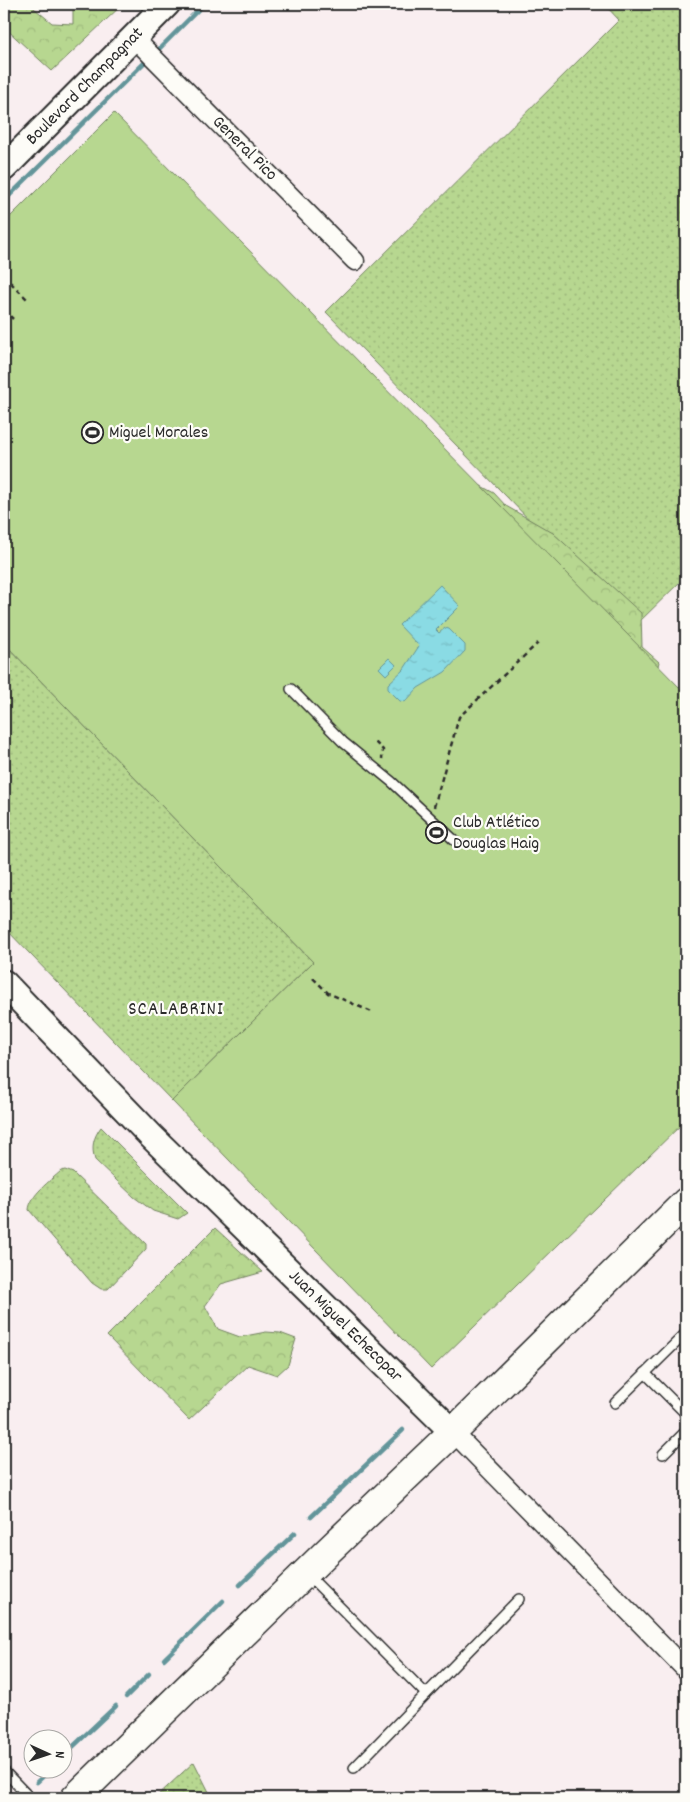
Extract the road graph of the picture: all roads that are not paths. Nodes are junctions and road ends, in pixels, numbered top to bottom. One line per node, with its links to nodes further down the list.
1 (167, 4): 2 (street, Boulevard Champagnat)
2 (133, 37): 3 (street, Boulevard Champagnat); 4 (street, General Pico)
3 (5, 166)
4 (355, 261)
5 (291, 689): 6 (lane)
6 (454, 840)
7 (4, 983): 14 (street, Juan Miguel Echecopar)
8 (686, 1202): 14 (main road)
9 (686, 1333): 10 (lane)
10 (645, 1373): 11 (lane); 12 (lane)
11 (615, 1402)
12 (686, 1414)
13 (686, 1430): 15 (lane)
14 (453, 1432): 16 (main road); 18 (street, Juan Miguel Echecopar)
15 (663, 1454)
16 (306, 1573): 19 (lane); 23 (main road)
17 (519, 1599): 19 (lane)
18 (686, 1670)
19 (426, 1694): 20 (lane)
20 (354, 1768)
21 (4, 1771): 22 (lane)
22 (30, 1798)
23 (75, 1798)

